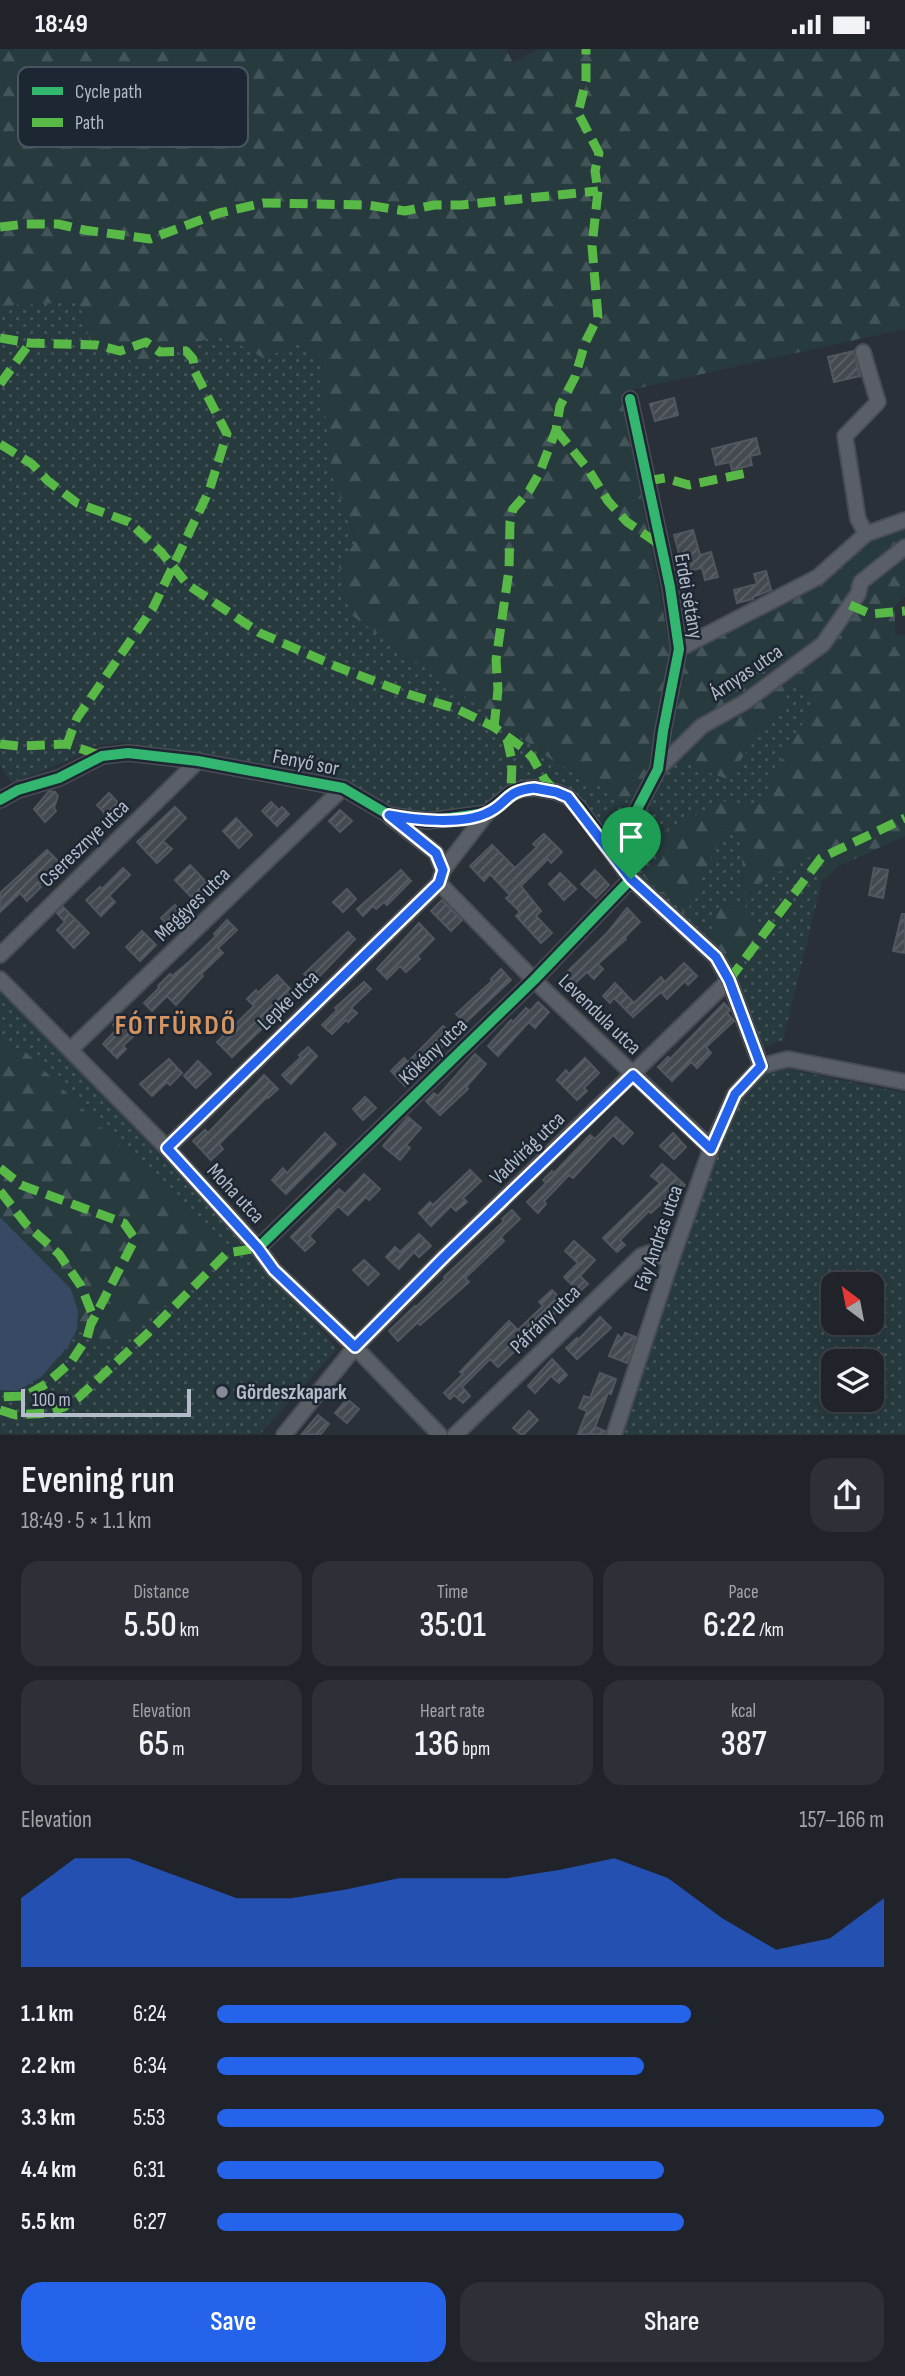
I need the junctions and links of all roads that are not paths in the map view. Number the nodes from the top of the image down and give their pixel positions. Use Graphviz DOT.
graph roads {
  1 [pos="863,352"];
  2 [pos="629,399"];
  3 [pos="905,520"];
  4 [pos="866,534"];
  5 [pos="905,547"];
  6 [pos="680,649"];
  7 [pos="198,761"];
  8 [pos="658,769"];
  9 [pos="342,788"];
  10 [pos="0,800"];
  11 [pos="487,813"];
  12 [pos="389,815"];
  13 [pos="441,876"];
  14 [pos="631,879"];
  15 [pos="0,955"];
  16 [pos="0,979"];
  17 [pos="534,980"];
  18 [pos="729,980"];
  19 [pos="71,1049"];
  20 [pos="761,1066"];
  21 [pos="633,1075"];
  22 [pos="905,1082"];
  23 [pos="167,1148"];
  24 [pos="711,1149"];
  25 [pos="258,1248"];
  26 [pos="671,1261"];
  27 [pos="355,1347"];
  28 [pos="284,1434"];
  29 [pos="440,1434"];
  30 [pos="455,1434"];
  31 [pos="614,1434"];
  1 -- 4 [label="street"];
  2 -- 6 [label="street, Erdei sétány"];
  3 -- 4 [label="street"];
  4 -- 6 [label="street"];
  5 -- 8 [label="street, Árnyas utca"];
  6 -- 8 [label="street, Erdei sétány"];
  7 -- 9 [label="street, Fenyő sor"];
  7 -- 10 [label="street, Fenyő sor"];
  7 -- 15 [label="street, Cseresznye utca"];
  8 -- 14 [label="street, Erdei sétány"];
  9 -- 12 [label="street, Fenyő sor"];
  9 -- 19 [label="street, Meggyes utca"];
  11 -- 12 [label="street, Fenyő sor"];
  11 -- 13 [label="street, Lepke utca"];
  11 -- 14 [label="street"];
  12 -- 13 [label="street, Levendula utca"];
  13 -- 17 [label="street, Levendula utca"];
  13 -- 23 [label="street, Lepke utca"];
  14 -- 17 [label="street, Kökény utca"];
  14 -- 18 [label="street"];
  16 -- 19 [label="street, Moha utca"];
  17 -- 21 [label="street, Levendula utca"];
  17 -- 25 [label="street, Kökény utca"];
  18 -- 20 [label="street"];
  18 -- 21 [label="street, Vadvirág utca"];
  19 -- 23 [label="street, Moha utca"];
  20 -- 22 [label="street"];
  20 -- 24 [label="street, Fáy András utca"];
  21 -- 24 [label="street, Levendula utca"];
  21 -- 27 [label="street, Vadvirág utca"];
  23 -- 25 [label="street, Moha utca"];
  24 -- 26 [label="street, Fáy András utca"];
  25 -- 27 [label="street, Moha utca"];
  26 -- 30 [label="street, Páfrány utca"];
  26 -- 31 [label="street, Fáy András utca"];
  27 -- 28 [label="street, Vadvirág utca"];
  27 -- 29 [label="street, Moha utca"];
}
